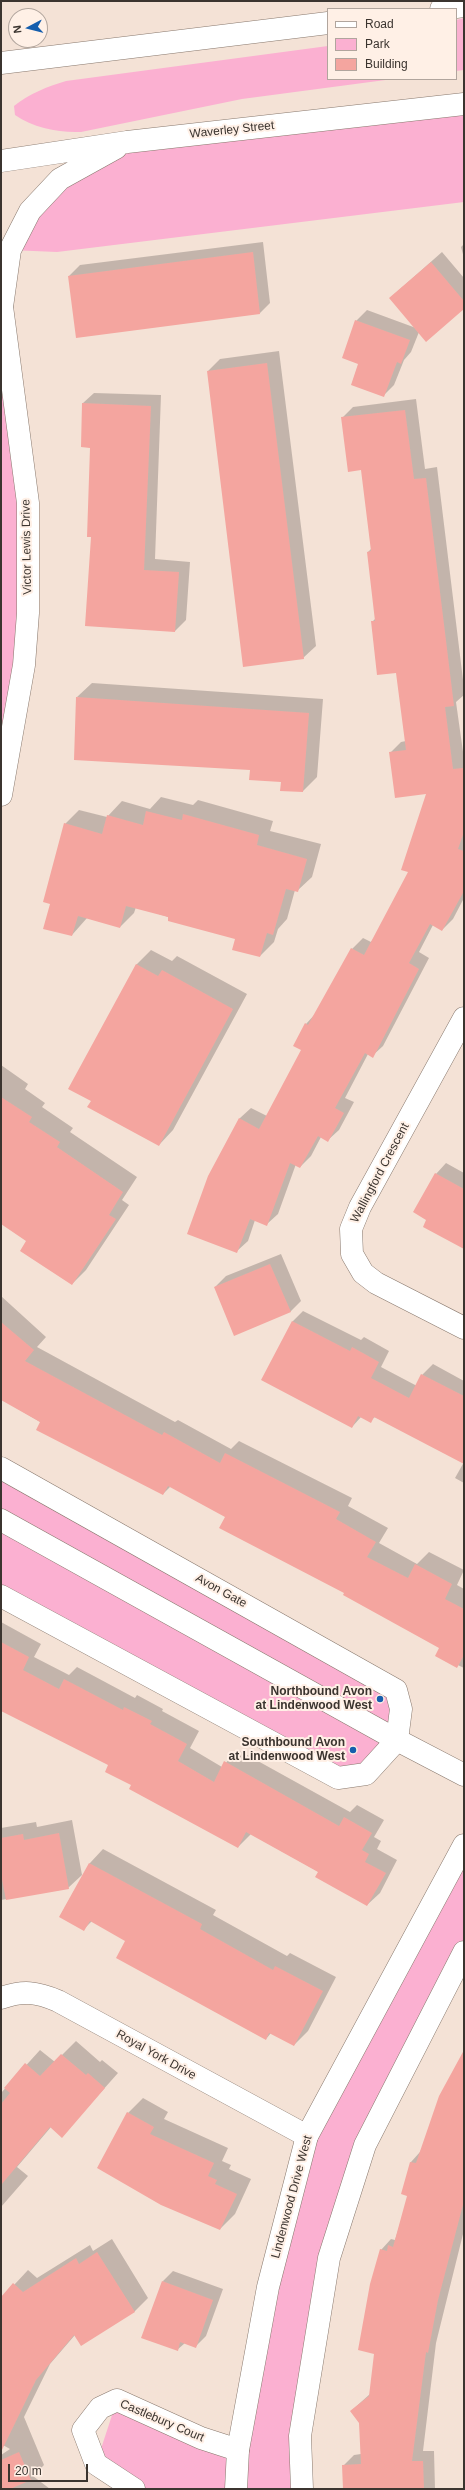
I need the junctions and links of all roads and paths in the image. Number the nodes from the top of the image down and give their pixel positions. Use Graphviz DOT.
graph roads {
  1 [pos="464,6"];
  2 [pos="449,8"];
  3 [pos="327,23"];
  4 [pos="1,63"];
  5 [pos="464,104"];
  6 [pos="127,142"];
  7 [pos="1,161"];
  8 [pos="2,303"];
  9 [pos="1,795"];
  10 [pos="464,1018"];
  11 [pos="464,1328"];
  12 [pos="1,1468"];
  13 [pos="1,1520"];
  14 [pos="1,1596"];
  15 [pos="397,1740"];
  16 [pos="464,1775"];
  17 [pos="464,1844"];
  18 [pos="464,1952"];
  19 [pos="1,1998"];
  20 [pos="307,2136"];
  21 [pos="238,2450"];
  22 [pos="134,2489"];
  23 [pos="236,2489"];
  24 [pos="302,2489"];
  1 -- 2 [label="street"];
  3 -- 4 [label="street"];
  5 -- 6 [label="street, Waverley Street"];
  6 -- 7 [label="street, Waverley Street"];
  6 -- 8 [label="street, Victor Lewis Drive"];
  8 -- 9 [label="street, Victor Lewis Drive"];
  10 -- 11 [label="street, Wallingford Crescent"];
  12 -- 15 [label="street, Avon Gate"];
  13 -- 15 [label="street"];
  14 -- 15 [label="street"];
  15 -- 16 [label="street"];
  17 -- 20 [label="street, Lindenwood Drive West"];
  18 -- 24 [label="street"];
  19 -- 20 [label="street, Royal York Drive"];
  20 -- 21 [label="street, Lindenwood Drive West"];
  21 -- 22 [label="street, Castlebury Court"];
  21 -- 23 [label="street, Lindenwood Drive West"];
}
